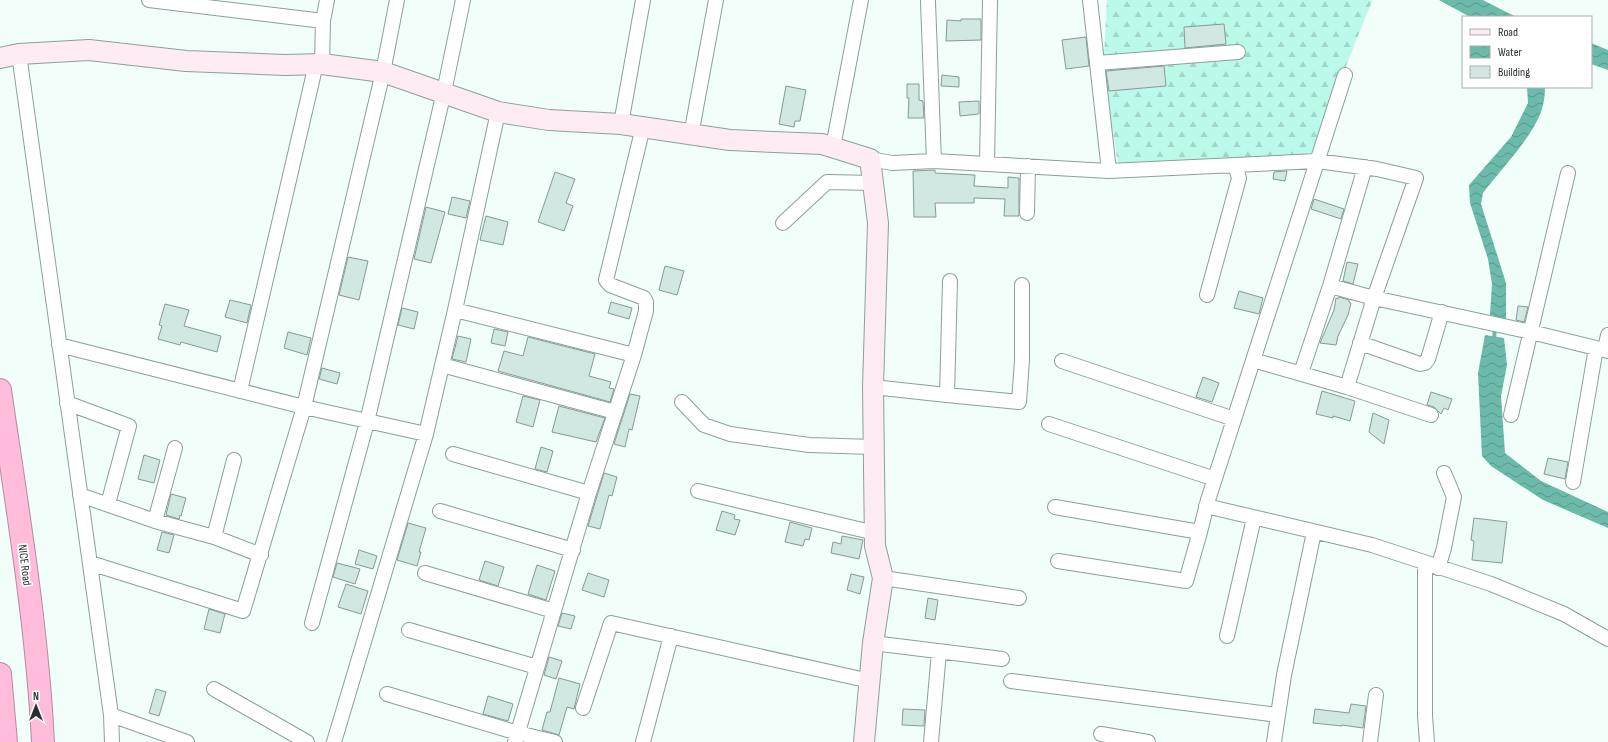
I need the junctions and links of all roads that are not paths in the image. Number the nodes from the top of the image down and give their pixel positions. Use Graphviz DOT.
graph roads {
  1 [pos="149,0"];
  2 [pos="327,0"];
  3 [pos="397,0"];
  4 [pos="463,0"];
  5 [pos="643,0"];
  6 [pos="716,0"];
  7 [pos="861,0"];
  8 [pos="990,0"];
  9 [pos="1090,0"];
  10 [pos="928,2"];
  11 [pos="202,3"];
  12 [pos="323,21"];
  13 [pos="1238,52"];
  14 [pos="9,56"];
  15 [pos="1097,63"];
  16 [pos="319,64"];
  17 [pos="383,72"];
  18 [pos="1345,75"];
  19 [pos="444,92"];
  20 [pos="498,112"];
  21 [pos="621,124"];
  22 [pos="643,127"];
  23 [pos="691,135"];
  24 [pos="833,147"];
  25 [pos="870,159"];
  26 [pos="934,161"];
  27 [pos="1317,161"];
  28 [pos="987,164"];
  29 [pos="1235,165"];
  30 [pos="1028,166"];
  31 [pos="1365,167"];
  32 [pos="1109,171"];
  33 [pos="1568,173"];
  34 [pos="873,183"];
  35 [pos="1027,213"];
  36 [pos="783,223"];
  37 [pos="950,281"];
  38 [pos="1022,285"];
  39 [pos="1330,286"];
  40 [pos="1207,295"];
  41 [pos="1374,298"];
  42 [pos="455,310"];
  43 [pos="1442,312"];
  44 [pos="1531,332"];
  45 [pos="1608,335"];
  46 [pos="1360,343"];
  47 [pos="59,345"];
  48 [pos="1603,350"];
  49 [pos="634,355"];
  50 [pos="1253,360"];
  51 [pos="1062,361"];
  52 [pos="442,364"];
  53 [pos="1301,373"];
  54 [pos="873,387"];
  55 [pos="1348,387"];
  56 [pos="0,390"];
  57 [pos="240,391"];
  58 [pos="947,395"];
  59 [pos="682,402"];
  60 [pos="67,403"];
  61 [pos="304,407"];
  62 [pos="615,412"];
  63 [pos="1431,415"];
  64 [pos="1511,415"];
  65 [pos="1234,419"];
  66 [pos="367,422"];
  67 [pos="1049,424"];
  68 [pos="426,434"];
  69 [pos="874,447"];
  70 [pos="175,448"];
  71 [pos="453,454"];
  72 [pos="234,460"];
  73 [pos="1444,473"];
  74 [pos="1215,478"];
  75 [pos="1574,482"];
  76 [pos="698,491"];
  77 [pos="589,493"];
  78 [pos="80,495"];
  79 [pos="108,504"];
  80 [pos="1206,506"];
  81 [pos="1056,507"];
  82 [pos="440,511"];
  83 [pos="1254,518"];
  84 [pos="155,521"];
  85 [pos="1200,532"];
  86 [pos="1314,532"];
  87 [pos="875,533"];
  88 [pos="214,537"];
  89 [pos="573,550"];
  90 [pos="261,555"];
  91 [pos="1058,561"];
  92 [pos="90,563"];
  93 [pos="1431,565"];
  94 [pos="425,573"];
  95 [pos="883,578"];
  96 [pos="1019,598"];
  97 [pos="554,611"];
  98 [pos="312,623"];
  99 [pos="409,630"];
  100 [pos="671,636"];
  101 [pos="1227,636"];
  102 [pos="1608,639"];
  103 [pos="873,643"];
  104 [pos="939,652"];
  105 [pos="1002,659"];
  106 [pos="538,667"];
  107 [pos="0,674"];
  108 [pos="870,681"];
  109 [pos="1011,681"];
  110 [pos="214,689"];
  111 [pos="387,694"];
  112 [pos="1376,695"];
  113 [pos="583,708"];
  114 [pos="111,715"];
  115 [pos="1278,715"];
  116 [pos="1101,734"];
  117 [pos="516,738"];
  118 [pos="6,742"];
  119 [pos="43,742"];
  120 [pos="112,742"];
  121 [pos="187,742"];
  122 [pos="307,742"];
  123 [pos="334,742"];
  124 [pos="555,742"];
  125 [pos="643,742"];
  126 [pos="864,742"];
  127 [pos="930,742"];
  128 [pos="1148,742"];
  129 [pos="1274,742"];
  130 [pos="1370,742"];
  131 [pos="1427,742"];
  1 -- 11 [label="street"];
  2 -- 12 [label="street"];
  3 -- 17 [label="street"];
  4 -- 19 [label="street"];
  5 -- 21 [label="street"];
  6 -- 23 [label="street"];
  7 -- 24 [label="street"];
  8 -- 28 [label="street"];
  9 -- 15 [label="street"];
  10 -- 26 [label="street"];
  11 -- 12 [label="street"];
  12 -- 16 [label="street"];
  13 -- 15 [label="street"];
  14 -- 16 [label="street"];
  14 -- 47 [label="street"];
  15 -- 32 [label="street"];
  16 -- 17 [label="street"];
  16 -- 57 [label="street"];
  17 -- 19 [label="street"];
  17 -- 61 [label="street"];
  18 -- 27 [label="street"];
  19 -- 20 [label="street"];
  19 -- 66 [label="street"];
  20 -- 21 [label="street"];
  20 -- 42 [label="street"];
  21 -- 22 [label="street"];
  22 -- 23 [label="street"];
  22 -- 49 [label="street"];
  23 -- 24 [label="street"];
  24 -- 25 [label="street"];
  25 -- 26 [label="street"];
  25 -- 34 [label="street"];
  26 -- 28 [label="street"];
  27 -- 29 [label="street"];
  27 -- 31 [label="street"];
  27 -- 50 [label="street"];
  28 -- 30 [label="street"];
  29 -- 32 [label="street"];
  29 -- 40 [label="street"];
  30 -- 32 [label="street"];
  30 -- 35 [label="street"];
  31 -- 39 [label="street"];
  31 -- 41 [label="street"];
  33 -- 44 [label="street"];
  34 -- 36 [label="street"];
  34 -- 54 [label="street"];
  37 -- 58 [label="street"];
  38 -- 58 [label="street"];
  39 -- 41 [label="street"];
  39 -- 53 [label="street"];
  41 -- 43 [label="street"];
  41 -- 46 [label="street"];
  42 -- 49 [label="street"];
  42 -- 52 [label="street"];
  43 -- 44 [label="street"];
  43 -- 46 [label="street"];
  44 -- 48 [label="street"];
  44 -- 64 [label="street"];
  45 -- 48 [label="street"];
  46 -- 55 [label="street"];
  47 -- 57 [label="street"];
  47 -- 60 [label="street"];
  48 -- 75 [label="street"];
  49 -- 62 [label="street"];
  50 -- 53 [label="street"];
  50 -- 65 [label="street"];
  51 -- 65 [label="street"];
  52 -- 62 [label="street"];
  52 -- 68 [label="street"];
  53 -- 55 [label="street"];
  54 -- 58 [label="street"];
  54 -- 69 [label="street"];
  55 -- 63 [label="street"];
  56 -- 119 [label="highway, NICE Road"];
  57 -- 61 [label="street"];
  59 -- 69 [label="street"];
  60 -- 78 [label="street"];
  60 -- 79 [label="street"];
  61 -- 66 [label="street"];
  61 -- 90 [label="street"];
  62 -- 77 [label="street"];
  65 -- 74 [label="street"];
  66 -- 68 [label="street"];
  66 -- 98 [label="street"];
  67 -- 74 [label="street"];
  68 -- 123 [label="street"];
  69 -- 87 [label="street"];
  70 -- 84 [label="street"];
  71 -- 77 [label="street"];
  72 -- 88 [label="street"];
  73 -- 93 [label="street"];
  74 -- 80 [label="street"];
  76 -- 87 [label="street"];
  77 -- 89 [label="street"];
  78 -- 79 [label="street"];
  78 -- 92 [label="street"];
  79 -- 84 [label="street"];
  80 -- 83 [label="street"];
  80 -- 85 [label="street"];
  81 -- 85 [label="street"];
  82 -- 89 [label="street"];
  83 -- 86 [label="street"];
  83 -- 101 [label="street"];
  84 -- 88 [label="street"];
  85 -- 91 [label="street"];
  86 -- 93 [label="street"];
  86 -- 115 [label="street"];
  87 -- 95 [label="street"];
  88 -- 90 [label="street"];
  89 -- 97 [label="street"];
  90 -- 92 [label="street"];
  92 -- 114 [label="street"];
  93 -- 102 [label="street"];
  93 -- 131 [label="street"];
  94 -- 97 [label="street"];
  95 -- 96 [label="street"];
  95 -- 103 [label="street"];
  97 -- 106 [label="street"];
  99 -- 106 [label="street"];
  100 -- 108 [label="street"];
  100 -- 113 [label="street"];
  100 -- 125 [label="street"];
  103 -- 104 [label="street"];
  103 -- 108 [label="street"];
  104 -- 105 [label="street"];
  104 -- 127 [label="street"];
  106 -- 117 [label="street"];
  107 -- 118 [label="highway"];
  108 -- 126 [label="street"];
  109 -- 115 [label="street"];
  110 -- 122 [label="street"];
  111 -- 117 [label="street"];
  112 -- 130 [label="street"];
  114 -- 120 [label="street"];
  114 -- 121 [label="street"];
  115 -- 129 [label="street"];
  116 -- 128 [label="street"];
  117 -- 124 [label="street"];
}
